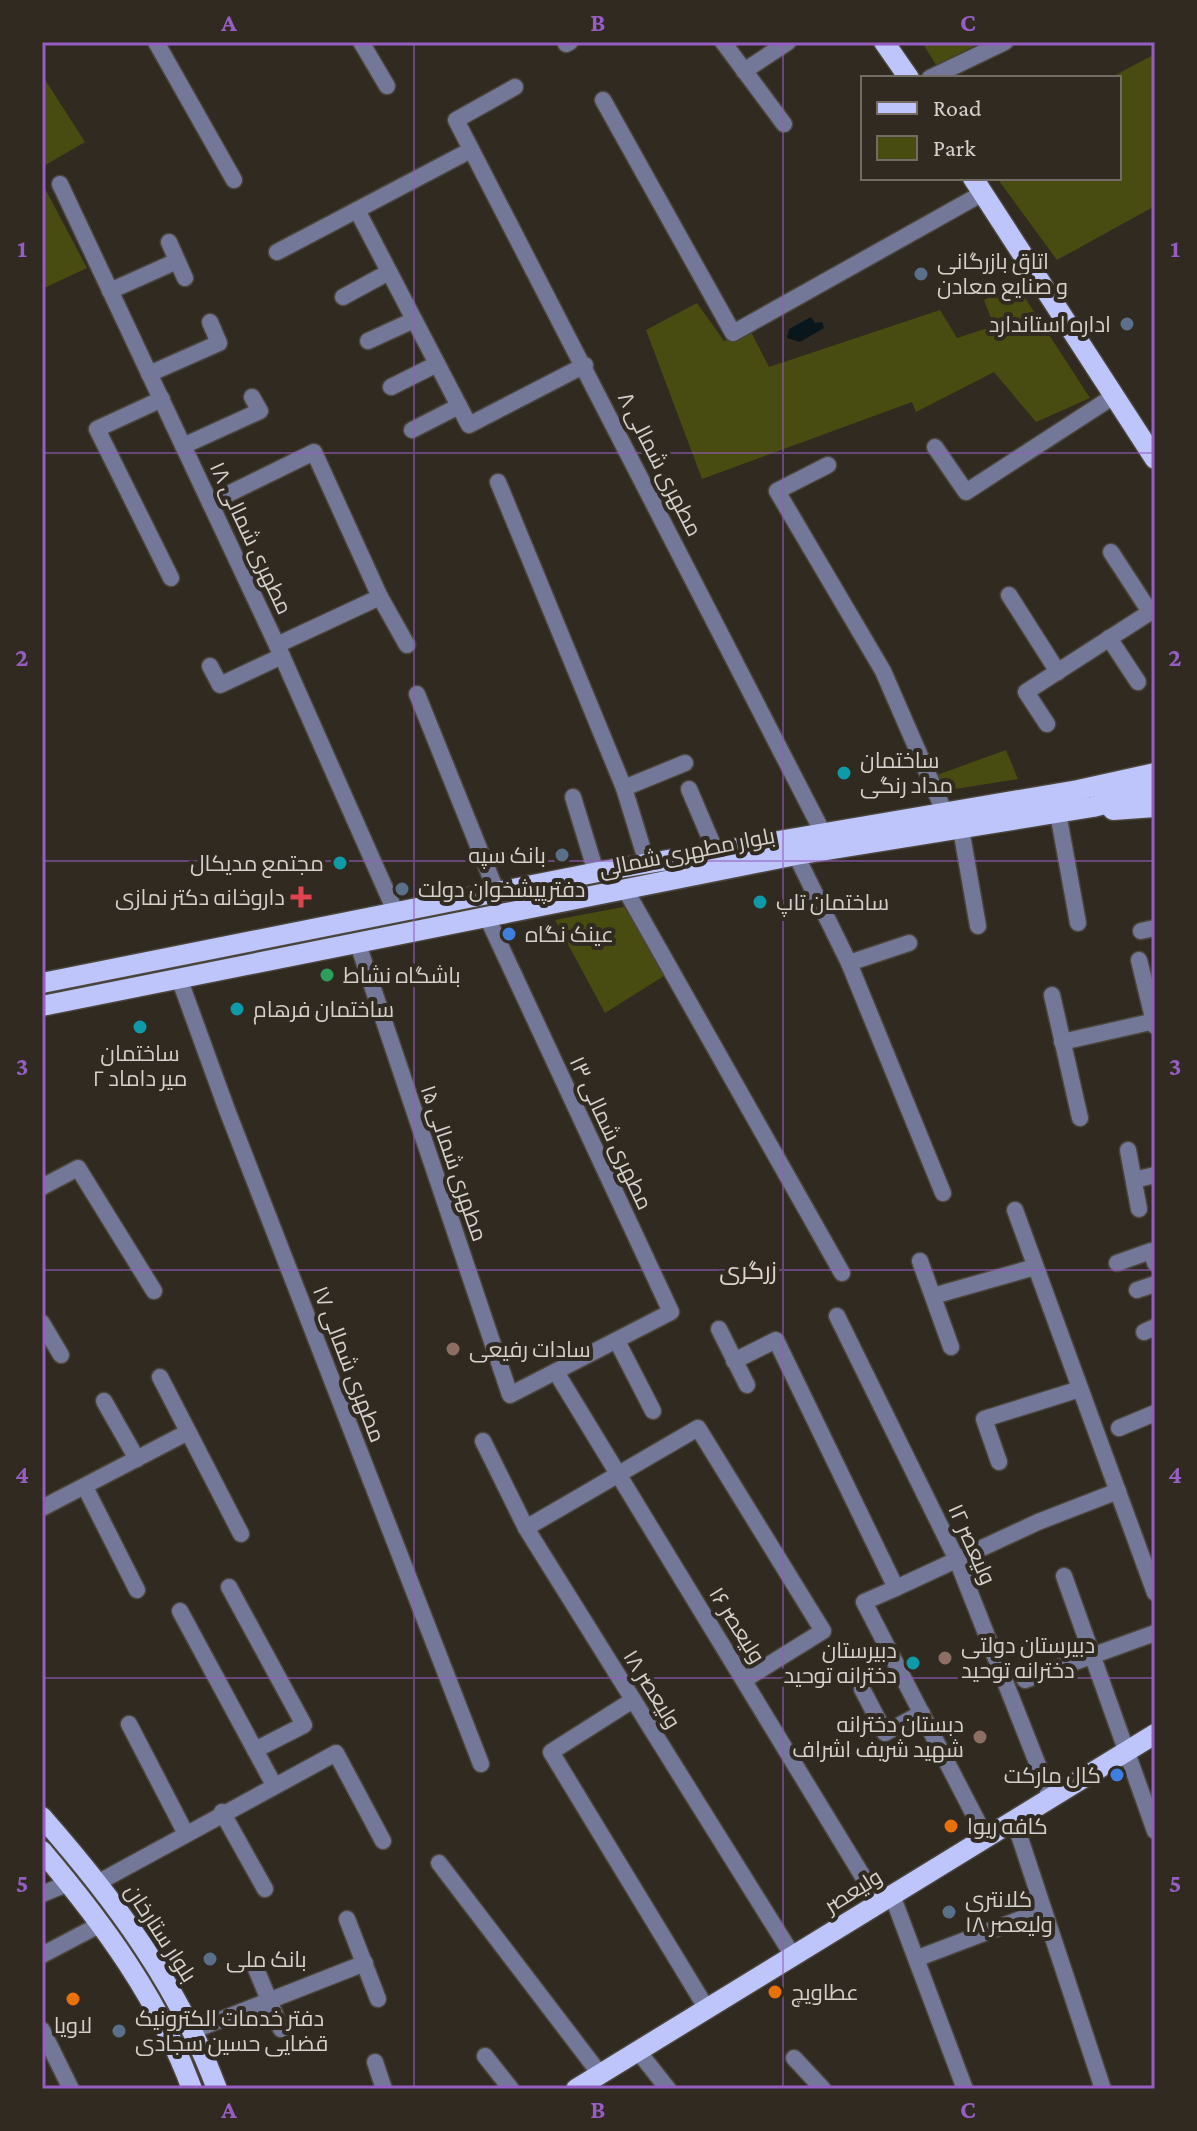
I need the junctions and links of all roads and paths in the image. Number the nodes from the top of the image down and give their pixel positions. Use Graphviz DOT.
graph roads {
  1 [pos="156,42"];
  2 [pos="361,42"];
  3 [pos="723,42"];
  4 [pos="788,42"];
  5 [pos="884,42"];
  6 [pos="1005,42"];
  7 [pos="744,71"];
  8 [pos="908,76"];
  9 [pos="934,76"];
  10 [pos="387,86"];
  11 [pos="515,87"];
  12 [pos="603,100"];
  13 [pos="784,124"];
  14 [pos="471,150"];
  15 [pos="234,180"];
  16 [pos="60,184"];
  17 [pos="978,186"];
  18 [pos="357,210"];
  19 [pos="169,242"];
  20 [pos="277,252"];
  21 [pos="177,261"];
  22 [pos="389,272"];
  23 [pos="185,278"];
  24 [pos="110,291"];
  25 [pos="343,297"];
  26 [pos="414,320"];
  27 [pos="210,322"];
  28 [pos="368,341"];
  29 [pos="437,364"];
  30 [pos="585,365"];
  31 [pos="149,374"];
  32 [pos="391,387"];
  33 [pos="1114,396"];
  34 [pos="252,397"];
  35 [pos="162,399"];
  36 [pos="459,406"];
  37 [pos="412,430"];
  38 [pos="183,446"];
  39 [pos="935,447"];
  40 [pos="1155,459"];
  41 [pos="828,465"];
  42 [pos="498,482"];
  43 [pos="210,503"];
  44 [pos="1111,552"];
  45 [pos="171,578"];
  46 [pos="1009,595"];
  47 [pos="380,597"];
  48 [pos="1152,610"];
  49 [pos="1109,638"];
  50 [pos="407,645"];
  51 [pos="280,650"];
  52 [pos="210,666"];
  53 [pos="1058,672"];
  54 [pos="1138,682"];
  55 [pos="417,694"];
  56 [pos="1047,724"];
  57 [pos="1155,761"];
  58 [pos="685,763"];
  59 [pos="1155,773"];
  60 [pos="624,788"];
  61 [pos="689,789"];
  62 [pos="1078,790"];
  63 [pos="1155,791"];
  64 [pos="573,797"];
  65 [pos="1093,807"];
  66 [pos="1155,807"];
  67 [pos="944,811"];
  68 [pos="1058,813"];
  69 [pos="961,829"];
  70 [pos="822,831"];
  71 [pos="715,850"];
  72 [pos="796,855"];
  73 [pos="647,863"];
  74 [pos="596,872"];
  75 [pos="625,889"];
  76 [pos="497,893"];
  77 [pos="396,913"];
  78 [pos="487,917"];
  79 [pos="1078,923"];
  80 [pos="978,926"];
  81 [pos="909,943"];
  82 [pos="358,944"];
  83 [pos="1139,960"];
  84 [pos="849,963"];
  85 [pos="179,978"];
  86 [pos="42,983"];
  87 [pos="1052,995"];
  88 [pos="42,1006"];
  89 [pos="1155,1023"];
  90 [pos="1062,1042"];
  91 [pos="1080,1118"];
  92 [pos="1128,1150"];
  93 [pos="1155,1175"];
  94 [pos="1134,1180"];
  95 [pos="42,1187"];
  96 [pos="943,1193"];
  97 [pos="1139,1209"];
  98 [pos="1015,1210"];
  99 [pos="1153,1257"];
  100 [pos="920,1261"];
  101 [pos="1117,1263"];
  102 [pos="1035,1267"];
  103 [pos="842,1273"];
  104 [pos="1155,1284"];
  105 [pos="1137,1290"];
  106 [pos="154,1291"];
  107 [pos="933,1296"];
  108 [pos="837,1316"];
  109 [pos="42,1323"];
  110 [pos="719,1329"];
  111 [pos="617,1341"];
  112 [pos="951,1347"];
  113 [pos="61,1355"];
  114 [pos="734,1361"];
  115 [pos="556,1372"];
  116 [pos="160,1377"];
  117 [pos="747,1385"];
  118 [pos="1080,1389"];
  119 [pos="104,1401"];
  120 [pos="653,1411"];
  121 [pos="1155,1413"];
  122 [pos="1119,1428"];
  123 [pos="188,1432"];
  124 [pos="483,1441"];
  125 [pos="137,1459"];
  126 [pos="999,1462"];
  127 [pos="618,1476"];
  128 [pos="85,1487"];
  129 [pos="1118,1491"];
  130 [pos="42,1508"];
  131 [pos="526,1528"];
  132 [pos="241,1534"];
  133 [pos="957,1560"];
  134 [pos="1064,1576"];
  135 [pos="229,1587"];
  136 [pos="896,1588"];
  137 [pos="137,1590"];
  138 [pos="1155,1593"];
  139 [pos="180,1611"];
  140 [pos="1155,1633"];
  141 [pos="1094,1656"];
  142 [pos="744,1680"];
  143 [pos="1025,1680"];
  144 [pos="862,1689"];
  145 [pos="633,1700"];
  146 [pos="922,1713"];
  147 [pos="129,1724"];
  148 [pos="1155,1734"];
  149 [pos="255,1750"];
  150 [pos="1126,1752"];
  151 [pos="481,1764"];
  152 [pos="274,1785"];
  153 [pos="1051,1798"];
  154 [pos="222,1812"];
  155 [pos="42,1817"];
  156 [pos="1014,1820"];
  157 [pos="1155,1831"];
  158 [pos="186,1834"];
  159 [pos="986,1838"];
  160 [pos="383,1841"];
  161 [pos="42,1851"];
  162 [pos="439,1863"];
  163 [pos="99,1882"];
  164 [pos="69,1883"];
  165 [pos="265,1889"];
  166 [pos="42,1894"];
  167 [pos="886,1899"];
  168 [pos="1042,1911"];
  169 [pos="347,1919"];
  170 [pos="101,1924"];
  171 [pos="42,1955"];
  172 [pos="793,1956"];
  173 [pos="918,1958"];
  174 [pos="365,1963"];
  175 [pos="254,1964"];
  176 [pos="269,1999"];
  177 [pos="378,1999"];
  178 [pos="707,2009"];
  179 [pos="281,2029"];
  180 [pos="42,2030"];
  181 [pos="192,2031"];
  182 [pos="638,2051"];
  183 [pos="485,2056"];
  184 [pos="794,2058"];
  185 [pos="375,2062"];
  186 [pos="600,2074"];
  187 [pos="71,2089"];
  188 [pos="192,2089"];
  189 [pos="217,2089"];
  190 [pos="384,2089"];
  191 [pos="511,2089"];
  192 [pos="576,2089"];
  193 [pos="668,2089"];
  194 [pos="823,2089"];
  195 [pos="965,2089"];
  196 [pos="1103,2089"];
  1 -- 15 [label="street"];
  2 -- 10 [label="street"];
  3 -- 7 [label="street"];
  4 -- 7 [label="street"];
  5 -- 8 [label="main road"];
  6 -- 9 [label="street"];
  7 -- 13 [label="street"];
  11 -- 14 [label="street, ۸ مطهری شمالی"];
  12 -- 17 [label="street"];
  14 -- 18 [label="street"];
  14 -- 30 [label="street, ۸ مطهری شمالی"];
  16 -- 24 [label="street, ۱۸ مطهری شمالی"];
  17 -- 33 [label="main road"];
  18 -- 20 [label="street"];
  18 -- 22 [label="street"];
  19 -- 21 [label="street"];
  21 -- 23 [label="street"];
  21 -- 24 [label="street"];
  22 -- 25 [label="street"];
  22 -- 26 [label="street"];
  24 -- 31 [label="street, ۱۸ مطهری شمالی"];
  26 -- 28 [label="street"];
  26 -- 29 [label="street"];
  27 -- 31 [label="street"];
  29 -- 32 [label="street"];
  29 -- 36 [label="street"];
  30 -- 36 [label="street"];
  30 -- 70 [label="street, ۸ مطهری شمالی"];
  31 -- 35 [label="street, ۱۸ مطهری شمالی"];
  33 -- 39 [label="street"];
  33 -- 40 [label="main road"];
  34 -- 38 [label="street"];
  35 -- 38 [label="street, ۱۸ مطهری شمالی"];
  35 -- 45 [label="street"];
  36 -- 37 [label="street"];
  38 -- 43 [label="street, ۱۸ مطهری شمالی"];
  41 -- 67 [label="street"];
  42 -- 60 [label="street"];
  43 -- 47 [label="street"];
  43 -- 51 [label="street, ۱۸ مطهری شمالی"];
  44 -- 48 [label="street"];
  46 -- 53 [label="street"];
  47 -- 50 [label="street"];
  47 -- 51 [label="street"];
  48 -- 49 [label="street"];
  49 -- 53 [label="street"];
  49 -- 54 [label="street"];
  51 -- 52 [label="street"];
  51 -- 77 [label="street, ۱۸ مطهری شمالی"];
  53 -- 56 [label="street"];
  55 -- 76 [label="street"];
  57 -- 62 [label="main road"];
  58 -- 60 [label="street"];
  59 -- 62 [label="main road, بلوار مطهرى شمالى"];
  60 -- 73 [label="street"];
  61 -- 71 [label="street"];
  62 -- 67 [label="main road, بلوار مطهرى شمالى"];
  63 -- 65 [label="main road, بلوار مطهرى شمالى"];
  64 -- 74 [label="street"];
  65 -- 66 [label="main road"];
  65 -- 68 [label="main road, بلوار مطهرى شمالى"];
  67 -- 70 [label="main road, بلوار مطهرى شمالى"];
  68 -- 69 [label="main road, بلوار مطهرى شمالى"];
  68 -- 79 [label="street"];
  69 -- 72 [label="main road, بلوار مطهرى شمالى"];
  69 -- 80 [label="street"];
  70 -- 71 [label="main road, بلوار مطهرى شمالى"];
  71 -- 73 [label="main road, بلوار مطهرى شمالى"];
  72 -- 75 [label="main road, بلوار مطهرى شمالى"];
  72 -- 84 [label="street"];
  73 -- 74 [label="main road, بلوار مطهرى شمالى"];
  74 -- 76 [label="main road, بلوار مطهرى شمالى"];
  75 -- 78 [label="main road, بلوار مطهرى شمالى"];
  75 -- 103 [label="street"];
  76 -- 77 [label="main road, بلوار مطهرى شمالى"];
  77 -- 86 [label="main road, بلوار مطهرى شمالى"];
  78 -- 82 [label="main road, بلوار مطهرى شمالى"];
  78 -- 111 [label="street, ۱۳ مطهری شمالی"];
  81 -- 84 [label="street"];
  82 -- 85 [label="main road, بلوار مطهرى شمالى"];
  82 -- 115 [label="street, ۱۵ مطهری شمالی"];
  83 -- 89 [label="street"];
  84 -- 96 [label="street"];
  85 -- 88 [label="main road, بلوار مطهرى شمالى"];
  85 -- 151 [label="street, ۱۷ مطهری شمالی"];
  87 -- 90 [label="street"];
  89 -- 90 [label="street"];
  90 -- 91 [label="street"];
  92 -- 94 [label="street"];
  93 -- 94 [label="street"];
  94 -- 97 [label="street"];
  95 -- 106 [label="street"];
  98 -- 102 [label="street"];
  99 -- 101 [label="street"];
  100 -- 107 [label="street"];
  102 -- 107 [label="street"];
  102 -- 118 [label="street"];
  104 -- 105 [label="street"];
  107 -- 112 [label="street"];
  108 -- 133 [label="street, ۱۲ ولیعصر"];
  109 -- 113 [label="street"];
  110 -- 114 [label="street"];
  111 -- 115 [label="street"];
  111 -- 120 [label="street"];
  114 -- 117 [label="street"];
  114 -- 136 [label="street"];
  115 -- 127 [label="street, ۱۶ ولیعصر"];
  116 -- 123 [label="street"];
  118 -- 126 [label="street"];
  118 -- 129 [label="street"];
  119 -- 125 [label="street"];
  121 -- 122 [label="street"];
  123 -- 125 [label="street"];
  123 -- 132 [label="street"];
  124 -- 131 [label="street, ۱۸ ولیعصر"];
  125 -- 128 [label="street"];
  127 -- 131 [label="street"];
  127 -- 142 [label="street, ۱۶ ولیعصر"];
  127 -- 142 [label="street"];
  128 -- 130 [label="street"];
  128 -- 137 [label="street"];
  129 -- 133 [label="street"];
  129 -- 138 [label="street"];
  131 -- 145 [label="street, ۱۸ ولیعصر"];
  133 -- 136 [label="street"];
  133 -- 153 [label="street, ۱۲ ولیعصر"];
  134 -- 141 [label="street"];
  135 -- 149 [label="street"];
  136 -- 146 [label="street"];
  139 -- 149 [label="street"];
  140 -- 141 [label="street"];
  141 -- 143 [label="street"];
  141 -- 150 [label="street"];
  142 -- 167 [label="street, ۱۶ ولیعصر"];
  144 -- 146 [label="street"];
  145 -- 172 [label="street, ۱۸ ولیعصر"];
  145 -- 178 [label="street"];
  146 -- 159 [label="street"];
  147 -- 158 [label="street"];
  148 -- 150 [label="main road, ولیعصر"];
  149 -- 152 [label="street"];
  150 -- 153 [label="main road, ولیعصر"];
  150 -- 157 [label="street"];
  152 -- 154 [label="street"];
  152 -- 160 [label="street"];
  153 -- 156 [label="main road, ولیعصر"];
  154 -- 158 [label="street"];
  154 -- 165 [label="street"];
  155 -- 163 [label="main road, بلوار ستارخان"];
  156 -- 159 [label="main road, ولیعصر"];
  156 -- 168 [label="street"];
  158 -- 163 [label="street"];
  159 -- 167 [label="main road, ولیعصر"];
  161 -- 164 [label="main road, بلوار ستارخان"];
  162 -- 186 [label="street"];
  163 -- 181 [label="main road, بلوار ستارخان"];
  164 -- 166 [label="street"];
  164 -- 170 [label="main road, بلوار ستارخان"];
  167 -- 172 [label="main road, ولیعصر"];
  167 -- 173 [label="street, ۱۶ ولیعصر"];
  168 -- 173 [label="street"];
  168 -- 196 [label="street"];
  169 -- 174 [label="street"];
  170 -- 171 [label="street"];
  170 -- 188 [label="main road, بلوار ستارخان"];
  172 -- 178 [label="main road, ولیعصر"];
  173 -- 195 [label="street, ۱۶ ولیعصر"];
  174 -- 176 [label="street"];
  174 -- 177 [label="street"];
  175 -- 176 [label="street"];
  176 -- 179 [label="street"];
  176 -- 181 [label="street"];
  178 -- 182 [label="main road, ولیعصر"];
  180 -- 187 [label="street"];
  181 -- 189 [label="main road, بلوار ستارخان"];
  182 -- 186 [label="main road, ولیعصر"];
  182 -- 193 [label="street"];
  183 -- 191 [label="street"];
  184 -- 194 [label="street"];
  185 -- 190 [label="street"];
  186 -- 192 [label="main road, ولیعصر"];
}
